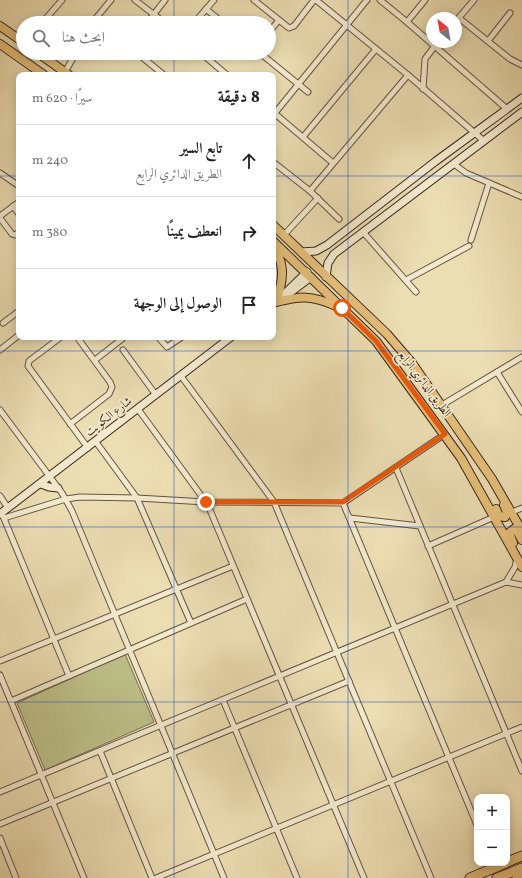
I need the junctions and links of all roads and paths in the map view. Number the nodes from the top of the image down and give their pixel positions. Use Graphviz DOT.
graph roads {
  1 [pos="62,0"];
  2 [pos="111,0"];
  3 [pos="135,0"];
  4 [pos="165,0"];
  5 [pos="214,0"];
  6 [pos="254,0"];
  7 [pos="315,0"];
  8 [pos="367,0"];
  9 [pos="380,0"];
  10 [pos="425,0"];
  11 [pos="474,0"];
  12 [pos="206,9"];
  13 [pos="510,13"];
  14 [pos="153,14"];
  15 [pos="462,14"];
  16 [pos="48,16"];
  17 [pos="97,16"];
  18 [pos="155,16"];
  19 [pos="200,16"];
  20 [pos="214,16"];
  21 [pos="274,16"];
  22 [pos="276,18"];
  23 [pos="279,20"];
  24 [pos="407,22"];
  25 [pos="462,23"];
  26 [pos="276,24"];
  27 [pos="346,25"];
  28 [pos="0,26"];
  29 [pos="426,36"];
  30 [pos="16,37"];
  31 [pos="488,41"];
  32 [pos="0,44"];
  33 [pos="433,48"];
  34 [pos="440,48"];
  35 [pos="376,49"];
  36 [pos="16,55"];
  37 [pos="23,60"];
  38 [pos="48,60"];
  39 [pos="73,60"];
  40 [pos="146,60"];
  41 [pos="209,60"];
  42 [pos="269,60"];
  43 [pos="522,65"];
  44 [pos="40,72"];
  45 [pos="64,72"];
  46 [pos="68,72"];
  47 [pos="160,72"];
  48 [pos="223,72"];
  49 [pos="408,75"];
  50 [pos="297,83"];
  51 [pos="424,89"];
  52 [pos="308,92"];
  53 [pos="522,98"];
  54 [pos="276,109"];
  55 [pos="507,109"];
  56 [pos="522,112"];
  57 [pos="276,114"];
  58 [pos="475,132"];
  59 [pos="303,137"];
  60 [pos="484,141"];
  61 [pos="333,163"];
  62 [pos="276,164"];
  63 [pos="454,164"];
  64 [pos="0,173"];
  65 [pos="489,182"];
  66 [pos="16,184"];
  67 [pos="310,191"];
  68 [pos="522,197"];
  69 [pos="318,198"];
  70 [pos="16,204"];
  71 [pos="13,206"];
  72 [pos="16,210"];
  73 [pos="0,217"];
  74 [pos="339,220"];
  75 [pos="276,228"];
  76 [pos="363,232"];
  77 [pos="16,234"];
  78 [pos="284,235"];
  79 [pos="471,240"];
  80 [pos="276,244"];
  81 [pos="469,246"];
  82 [pos="276,250"];
  83 [pos="301,252"];
  84 [pos="309,275"];
  85 [pos="326,277"];
  86 [pos="406,280"];
  87 [pos="416,292"];
  88 [pos="276,296"];
  89 [pos="276,301"];
  90 [pos="276,303"];
  91 [pos="342,308"];
  92 [pos="16,313"];
  93 [pos="3,323"];
  94 [pos="16,338"];
  95 [pos="57,340"];
  96 [pos="79,340"];
  97 [pos="120,340"];
  98 [pos="161,340"];
  99 [pos="178,340"];
  100 [pos="226,340"];
  101 [pos="0,350"];
  102 [pos="123,350"];
  103 [pos="522,357"];
  104 [pos="95,360"];
  105 [pos="497,372"];
  106 [pos="181,376"];
  107 [pos="156,395"];
  108 [pos="442,405"];
  109 [pos="138,409"];
  110 [pos="0,410"];
  111 [pos="522,412"];
  112 [pos="70,424"];
  113 [pos="445,434"];
  114 [pos="96,442"];
  115 [pos="88,448"];
  116 [pos="466,467"];
  117 [pos="396,468"];
  118 [pos="50,477"];
  119 [pos="493,482"];
  120 [pos="41,484"];
  121 [pos="58,488"];
  122 [pos="0,496"];
  123 [pos="137,498"];
  124 [pos="66,499"];
  125 [pos="206,502"];
  126 [pos="274,502"];
  127 [pos="343,502"];
  128 [pos="522,508"];
  129 [pos="512,512"];
  130 [pos="3,513"];
  131 [pos="494,516"];
  132 [pos="350,518"];
  133 [pos="420,526"];
  134 [pos="522,531"];
  135 [pos="522,540"];
  136 [pos="428,546"];
  137 [pos="519,558"];
  138 [pos="233,566"];
  139 [pos="522,567"];
  140 [pos="506,582"];
  141 [pos="522,585"];
  142 [pos="176,589"];
  143 [pos="247,599"];
  144 [pos="453,604"];
  145 [pos="115,614"];
  146 [pos="191,623"];
  147 [pos="395,628"];
  148 [pos="54,639"];
  149 [pos="129,650"];
  150 [pos="337,652"];
  151 [pos="0,661"];
  152 [pos="0,675"];
  153 [pos="69,676"];
  154 [pos="279,676"];
  155 [pos="349,681"];
  156 [pos="223,700"];
  157 [pos="11,701"];
  158 [pos="291,704"];
  159 [pos="161,726"];
  160 [pos="522,727"];
  161 [pos="234,728"];
  162 [pos="506,733"];
  163 [pos="100,751"];
  164 [pos="172,753"];
  165 [pos="449,757"];
  166 [pos="522,771"];
  167 [pos="42,775"];
  168 [pos="111,778"];
  169 [pos="391,781"];
  170 [pos="0,792"];
  171 [pos="54,802"];
  172 [pos="333,805"];
  173 [pos="474,818"];
  174 [pos="0,824"];
  175 [pos="276,828"];
  176 [pos="0,838"];
  177 [pos="214,854"];
  178 [pos="522,856"];
  179 [pos="510,861"];
  180 [pos="492,866"];
  181 [pos="522,868"];
  182 [pos="522,876"];
  183 [pos="16,878"];
  184 [pos="84,878"];
  185 [pos="152,878"];
  186 [pos="156,878"];
  187 [pos="224,878"];
  188 [pos="297,878"];
  189 [pos="364,878"];
  190 [pos="431,878"];
  191 [pos="470,878"];
  192 [pos="497,878"];
  193 [pos="517,878"];
  1 -- 16 [label="street"];
  2 -- 17 [label="street"];
  3 -- 14 [label="street"];
  4 -- 14 [label="street"];
  5 -- 12 [label="street"];
  6 -- 21 [label="street"];
  7 -- 23 [label="street"];
  7 -- 27 [label="street"];
  8 -- 27 [label="street"];
  9 -- 24 [label="street"];
  10 -- 24 [label="street"];
  11 -- 15 [label="street"];
  12 -- 19 [label="street"];
  12 -- 20 [label="street"];
  13 -- 31 [label="street"];
  14 -- 18 [label="street"];
  22 -- 23 [label="street"];
  23 -- 26 [label="street"];
  24 -- 29 [label="street"];
  25 -- 31 [label="street"];
  27 -- 35 [label="street"];
  27 -- 50 [label="street"];
  28 -- 30 [label="main road"];
  31 -- 43 [label="street"];
  32 -- 36 [label="main road"];
  33 -- 51 [label="street"];
  34 -- 55 [label="street"];
  35 -- 49 [label="street"];
  35 -- 59 [label="street"];
  37 -- 44 [label="main road"];
  38 -- 45 [label="main road"];
  39 -- 46 [label="street"];
  40 -- 47 [label="street"];
  41 -- 48 [label="street"];
  42 -- 50 [label="street"];
  49 -- 51 [label="street"];
  49 -- 61 [label="street"];
  50 -- 52 [label="street"];
  50 -- 54 [label="street"];
  51 -- 58 [label="street"];
  53 -- 55 [label="main road"];
  55 -- 58 [label="main road"];
  56 -- 60 [label="main road"];
  57 -- 59 [label="street"];
  58 -- 60 [label="street"];
  58 -- 83 [label="main road"];
  59 -- 61 [label="street"];
  60 -- 63 [label="main road"];
  61 -- 67 [label="street"];
  62 -- 67 [label="street"];
  63 -- 65 [label="street"];
  63 -- 76 [label="main road"];
  64 -- 66 [label="street"];
  65 -- 68 [label="street"];
  65 -- 79 [label="street"];
  67 -- 69 [label="street"];
  69 -- 74 [label="street"];
  69 -- 78 [label="street"];
  70 -- 71 [label="street"];
  71 -- 72 [label="street"];
  71 -- 73 [label="street"];
  73 -- 77 [label="street"];
  75 -- 78 [label="main road, الطريق الدائري الرابع"];
  76 -- 85 [label="main road"];
  76 -- 86 [label="street"];
  78 -- 83 [label="main road, الطريق الدائري الرابع"];
  80 -- 84 [label="main road, الطريق الدائري الرابع"];
  81 -- 86 [label="street"];
  82 -- 88 [label="main road"];
  83 -- 85 [label="main road, الطريق الدائري الرابع"];
  84 -- 89 [label="main road"];
  84 -- 91 [label="main road, الطريق الدائري الرابع"];
  85 -- 108 [label="main road, الطريق الدائري الرابع"];
  86 -- 87 [label="street"];
  90 -- 91 [label="main road"];
  91 -- 113 [label="main road, الطريق الدائري الرابع"];
  92 -- 93 [label="street"];
  94 -- 101 [label="street"];
  95 -- 112 [label="street"];
  96 -- 104 [label="street"];
  97 -- 104 [label="street"];
  98 -- 99 [label="street"];
  100 -- 106 [label="main road, شارع الكويت"];
  102 -- 107 [label="street"];
  103 -- 105 [label="street"];
  104 -- 112 [label="street"];
  105 -- 108 [label="street"];
  105 -- 111 [label="street"];
  106 -- 107 [label="main road, شارع الكويت"];
  106 -- 126 [label="street"];
  107 -- 109 [label="main road, شارع الكويت"];
  108 -- 119 [label="main road, الطريق الدائري الرابع"];
  109 -- 114 [label="main road, شارع الكويت"];
  109 -- 125 [label="street"];
  110 -- 118 [label="street"];
  112 -- 115 [label="street"];
  113 -- 116 [label="main road, الطريق الدائري الرابع"];
  113 -- 117 [label="street"];
  114 -- 115 [label="main road, شارع الكويت"];
  114 -- 123 [label="street"];
  115 -- 118 [label="main road, شارع الكويت"];
  116 -- 119 [label="main road"];
  116 -- 131 [label="main road, الطريق الدائري الرابع"];
  117 -- 127 [label="street"];
  117 -- 133 [label="street"];
  118 -- 120 [label="main road, شارع الكويت"];
  118 -- 121 [label="street"];
  119 -- 129 [label="main road, الطريق الدائري الرابع"];
  120 -- 121 [label="main road"];
  120 -- 130 [label="main road, شارع الكويت"];
  121 -- 124 [label="street"];
  122 -- 130 [label="street"];
  123 -- 124 [label="street"];
  123 -- 125 [label="street"];
  123 -- 142 [label="street"];
  124 -- 130 [label="street"];
  124 -- 145 [label="street"];
  125 -- 126 [label="street"];
  125 -- 138 [label="street"];
  126 -- 127 [label="street"];
  126 -- 150 [label="street"];
  127 -- 132 [label="street"];
  128 -- 129 [label="street"];
  129 -- 134 [label="main road, الطريق الدائري الرابع"];
  130 -- 148 [label="street"];
  131 -- 136 [label="street"];
  131 -- 137 [label="main road, الطريق الدائري الرابع"];
  132 -- 133 [label="street"];
  132 -- 147 [label="street"];
  133 -- 136 [label="street"];
  135 -- 137 [label="main road"];
  136 -- 144 [label="street"];
  137 -- 139 [label="main road, الطريق الدائري الرابع"];
  137 -- 140 [label="street"];
  138 -- 142 [label="street"];
  138 -- 143 [label="street"];
  140 -- 141 [label="street"];
  140 -- 144 [label="street"];
  142 -- 145 [label="street"];
  142 -- 146 [label="street"];
  143 -- 146 [label="street"];
  143 -- 154 [label="street"];
  144 -- 147 [label="street"];
  144 -- 162 [label="street"];
  145 -- 148 [label="street"];
  145 -- 149 [label="street"];
  146 -- 149 [label="street"];
  147 -- 150 [label="street"];
  147 -- 165 [label="street"];
  148 -- 151 [label="street"];
  148 -- 153 [label="street"];
  149 -- 153 [label="street"];
  149 -- 159 [label="street"];
  150 -- 154 [label="street"];
  150 -- 155 [label="street"];
  152 -- 157 [label="street"];
  153 -- 157 [label="street"];
  154 -- 156 [label="street"];
  154 -- 158 [label="street"];
  155 -- 158 [label="street"];
  155 -- 169 [label="street"];
  156 -- 159 [label="street"];
  156 -- 161 [label="street"];
  157 -- 167 [label="street"];
  158 -- 161 [label="street"];
  158 -- 172 [label="street"];
  159 -- 163 [label="street"];
  159 -- 164 [label="street"];
  160 -- 162 [label="street"];
  161 -- 164 [label="street"];
  161 -- 175 [label="street"];
  162 -- 165 [label="street"];
  162 -- 166 [label="street"];
  163 -- 167 [label="street"];
  163 -- 168 [label="street"];
  164 -- 168 [label="street"];
  164 -- 177 [label="street"];
  165 -- 169 [label="street"];
  165 -- 173 [label="street"];
  167 -- 170 [label="street"];
  167 -- 171 [label="street"];
  168 -- 171 [label="street"];
  168 -- 185 [label="street"];
  169 -- 172 [label="street"];
  169 -- 190 [label="street"];
  171 -- 174 [label="street"];
  171 -- 184 [label="street"];
  172 -- 175 [label="street"];
  172 -- 189 [label="street"];
  175 -- 177 [label="street"];
  175 -- 188 [label="street"];
  176 -- 183 [label="street"];
  177 -- 186 [label="street"];
  177 -- 187 [label="street"];
  178 -- 179 [label="highway"];
  180 -- 191 [label="highway"];
  181 -- 192 [label="highway"];
  182 -- 193 [label="highway"];
}
